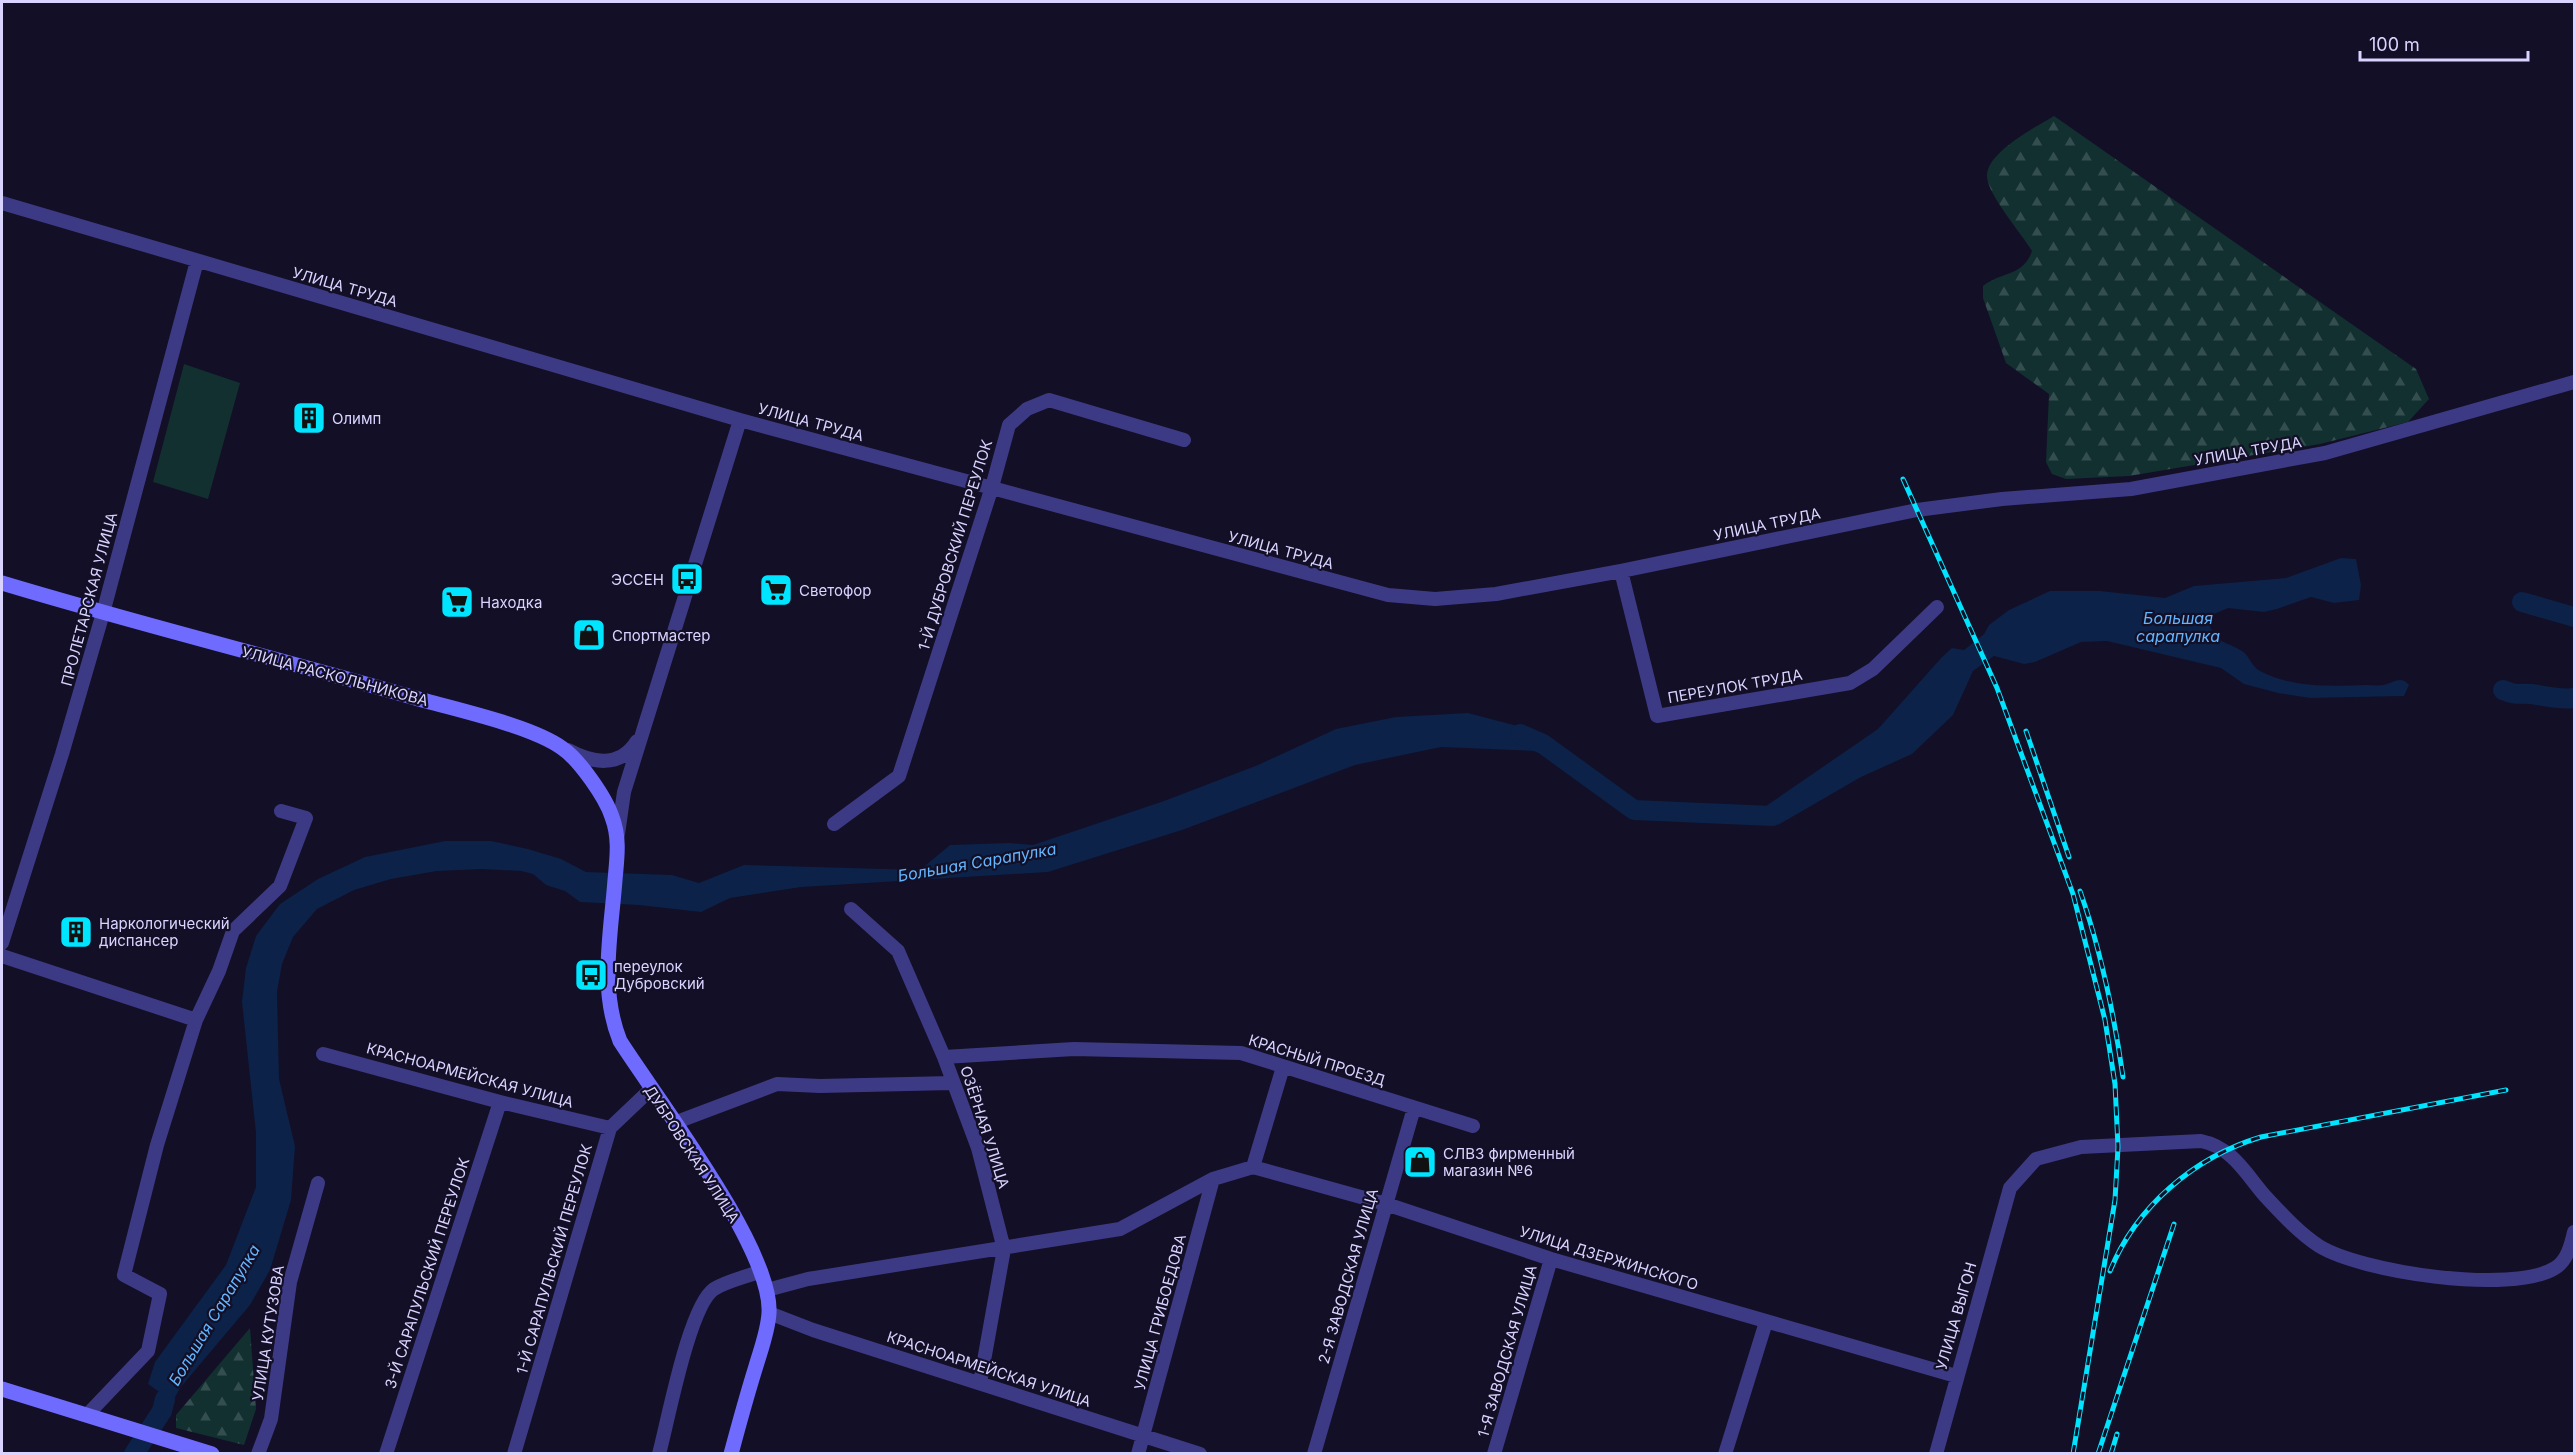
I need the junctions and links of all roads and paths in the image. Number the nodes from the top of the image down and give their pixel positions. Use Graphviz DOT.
graph roads {
  1 [pos="2,203"];
  2 [pos="197,261"];
  3 [pos="2574,382"];
  4 [pos="740,420"];
  5 [pos="1184,440"];
  6 [pos="992,488"];
  7 [pos="1621,571"];
  8 [pos="2,583"];
  9 [pos="1937,607"];
  10 [pos="103,613"];
  11 [pos="641,734"];
  12 [pos="564,748"];
  13 [pos="281,811"];
  14 [pos="834,824"];
  15 [pos="617,845"];
  16 [pos="851,909"];
  17 [pos="2,943"];
  18 [pos="2,956"];
  19 [pos="196,1020"];
  20 [pos="323,1054"];
  21 [pos="944,1057"];
  22 [pos="1283,1067"];
  23 [pos="952,1083"];
  24 [pos="651,1089"];
  25 [pos="500,1102"];
  26 [pos="1414,1108"];
  27 [pos="674,1123"];
  28 [pos="1473,1126"];
  29 [pos="610,1128"];
  30 [pos="1254,1167"];
  31 [pos="1213,1179"];
  32 [pos="318,1182"];
  33 [pos="1386,1204"];
  34 [pos="2574,1232"];
  35 [pos="1004,1250"];
  36 [pos="1551,1259"];
  37 [pos="761,1271"];
  38 [pos="767,1290"];
  39 [pos="769,1313"];
  40 [pos="1766,1322"];
  41 [pos="1956,1377"];
  42 [pos="980,1383"];
  43 [pos="2,1389"];
  44 [pos="94,1417"];
  45 [pos="1143,1436"];
  46 [pos="212,1454"];
  47 [pos="258,1454"];
  48 [pos="386,1454"];
  49 [pos="514,1454"];
  50 [pos="659,1454"];
  51 [pos="731,1454"];
  52 [pos="1138,1454"];
  53 [pos="1200,1454"];
  54 [pos="1314,1454"];
  55 [pos="1494,1454"];
  56 [pos="1725,1454"];
  57 [pos="1936,1454"];
  1 -- 2 [label="street, УЛИЦА ТРУДА"];
  2 -- 4 [label="street, УЛИЦА ТРУДА"];
  2 -- 10 [label="street, ПРОЛЕТАРСКАЯ УЛИЦА"];
  3 -- 7 [label="street, УЛИЦА ТРУДА"];
  4 -- 6 [label="street, УЛИЦА ТРУДА"];
  4 -- 11 [label="street"];
  5 -- 6 [label="street, 1-Й ДУБРОВСКИЙ ПЕРЕУЛОК"];
  6 -- 7 [label="street, УЛИЦА ТРУДА"];
  6 -- 14 [label="street, 1-Й ДУБРОВСКИЙ ПЕРЕУЛОК"];
  7 -- 9 [label="street, ПЕРЕУЛОК ТРУДА"];
  8 -- 10 [label="main road, УЛИЦА РАСКОЛЬНИКОВА"];
  10 -- 12 [label="main road, УЛИЦА РАСКОЛЬНИКОВА"];
  10 -- 17 [label="street, ПРОЛЕТАРСКАЯ УЛИЦА"];
  11 -- 12 [label="street"];
  11 -- 15 [label="street"];
  12 -- 15 [label="main road, УЛИЦА РАСКОЛЬНИКОВА"];
  13 -- 19 [label="street"];
  15 -- 24 [label="main road, ДУБРОВСКАЯ УЛИЦА"];
  16 -- 21 [label="street, ОЗЁРНАЯ УЛИЦА"];
  18 -- 19 [label="street"];
  19 -- 44 [label="street"];
  20 -- 25 [label="street, КРАСНОАРМЕЙСКАЯ УЛИЦА"];
  21 -- 22 [label="street, КРАСНЫЙ ПРОЕЗД"];
  21 -- 23 [label="street, ОЗЁРНАЯ УЛИЦА"];
  22 -- 26 [label="street, КРАСНЫЙ ПРОЕЗД"];
  22 -- 30 [label="street"];
  23 -- 27 [label="street"];
  23 -- 35 [label="street, ОЗЁРНАЯ УЛИЦА"];
  24 -- 27 [label="main road, ДУБРОВСКАЯ УЛИЦА"];
  24 -- 29 [label="street"];
  25 -- 29 [label="street, КРАСНОАРМЕЙСКАЯ УЛИЦА"];
  25 -- 48 [label="street, 3-Й САРАПУЛЬСКИЙ ПЕРЕУЛОК"];
  26 -- 28 [label="street, КРАСНЫЙ ПРОЕЗД"];
  26 -- 33 [label="street, 2-Я ЗАВОДСКАЯ УЛИЦА"];
  27 -- 37 [label="main road, ДУБРОВСКАЯ УЛИЦА"];
  29 -- 49 [label="street, 1-Й САРАПУЛЬСКИЙ ПЕРЕУЛОК"];
  30 -- 31 [label="street"];
  30 -- 33 [label="street, УЛИЦА ДЗЕРЖИНСКОГО"];
  31 -- 35 [label="street"];
  31 -- 45 [label="street, УЛИЦА ГРИБОЕДОВА"];
  32 -- 47 [label="street, УЛИЦА КУТУЗОВА"];
  33 -- 36 [label="street, УЛИЦА ДЗЕРЖИНСКОГО"];
  33 -- 54 [label="street, 2-Я ЗАВОДСКАЯ УЛИЦА"];
  34 -- 41 [label="street, УЛИЦА ВЫГОН"];
  35 -- 38 [label="street"];
  35 -- 42 [label="street, ОЗЁРНАЯ УЛИЦА"];
  36 -- 40 [label="street, УЛИЦА ДЗЕРЖИНСКОГО"];
  36 -- 55 [label="street, 1-Я ЗАВОДСКАЯ УЛИЦА"];
  37 -- 38 [label="main road, ДУБРОВСКАЯ УЛИЦА"];
  37 -- 50 [label="street"];
  38 -- 39 [label="main road, ДУБРОВСКАЯ УЛИЦА"];
  39 -- 42 [label="street, КРАСНОАРМЕЙСКАЯ УЛИЦА"];
  39 -- 51 [label="main road, ДУБРОВСКАЯ УЛИЦА"];
  40 -- 41 [label="street, УЛИЦА ДЗЕРЖИНСКОГО"];
  40 -- 56 [label="street"];
  41 -- 57 [label="street, УЛИЦА ВЫГОН"];
  42 -- 45 [label="street, КРАСНОАРМЕЙСКАЯ УЛИЦА"];
  43 -- 44 [label="main road"];
  44 -- 46 [label="main road"];
  45 -- 52 [label="street, УЛИЦА ГРИБОЕДОВА"];
  45 -- 53 [label="street, КРАСНОАРМЕЙСКАЯ УЛИЦА"];
}
